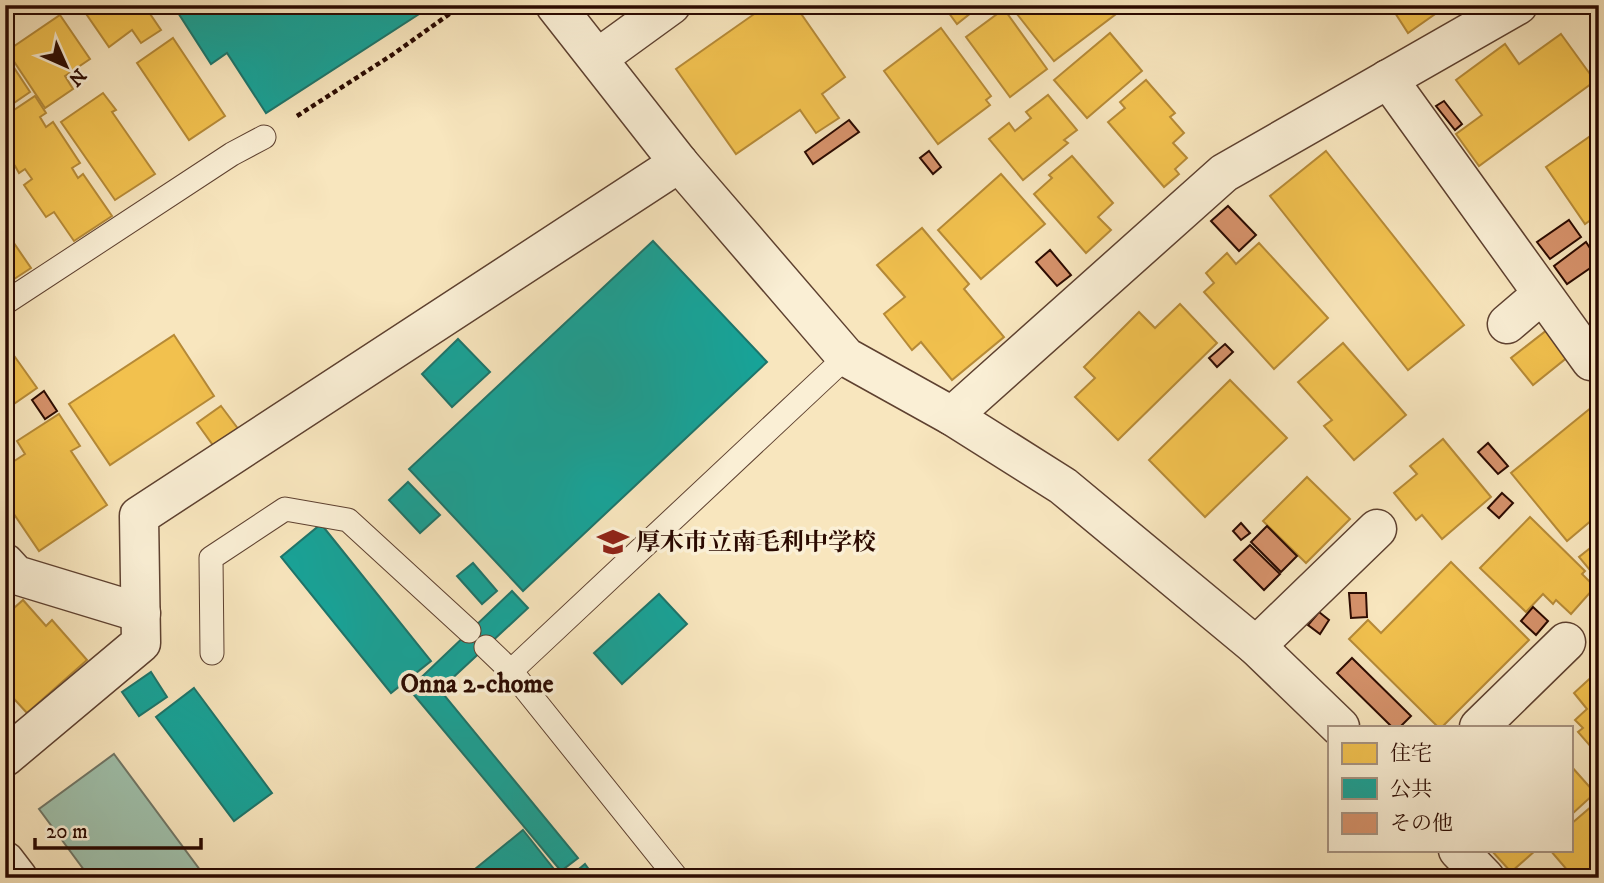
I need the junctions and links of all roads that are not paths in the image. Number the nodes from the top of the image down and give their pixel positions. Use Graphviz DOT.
graph roads {
  1 [pos="555,5"];
  2 [pos="671,5"];
  3 [pos="1518,5"];
  4 [pos="598,58"];
  5 [pos="1388,79"];
  6 [pos="264,137"];
  7 [pos="679,163"];
  8 [pos="1542,294"];
  9 [pos="5,303"];
  10 [pos="1507,324"];
  11 [pos="846,357"];
  12 [pos="1591,361"];
  13 [pos="952,416"];
  14 [pos="1377,529"];
  15 [pos="5,563"];
  16 [pos="141,613"];
  17 [pos="1566,642"];
  18 [pos="1256,646"];
  19 [pos="212,653"];
  20 [pos="511,671"];
  21 [pos="1339,726"];
  22 [pos="1480,726"];
  23 [pos="5,757"];
  24 [pos="1460,852"];
  25 [pos="5,861"];
  26 [pos="18,878"];
  27 [pos="677,878"];
  28 [pos="1485,878"];
  1 -- 4 [label="street"];
  2 -- 4 [label="street"];
  3 -- 5 [label="street"];
  4 -- 7 [label="street"];
  5 -- 8 [label="street"];
  5 -- 13 [label="street"];
  6 -- 9 [label="lane"];
  7 -- 11 [label="street"];
  7 -- 16 [label="street"];
  8 -- 10 [label="street"];
  8 -- 12 [label="street"];
  11 -- 13 [label="street"];
  11 -- 20 [label="lane"];
  13 -- 18 [label="street"];
  14 -- 18 [label="street"];
  15 -- 16 [label="street"];
  16 -- 23 [label="street"];
  17 -- 22 [label="street"];
  18 -- 21 [label="street"];
  19 -- 20 [label="lane"];
  20 -- 27 [label="lane"];
  24 -- 28 [label="street"];
  25 -- 26 [label="street"];
}
